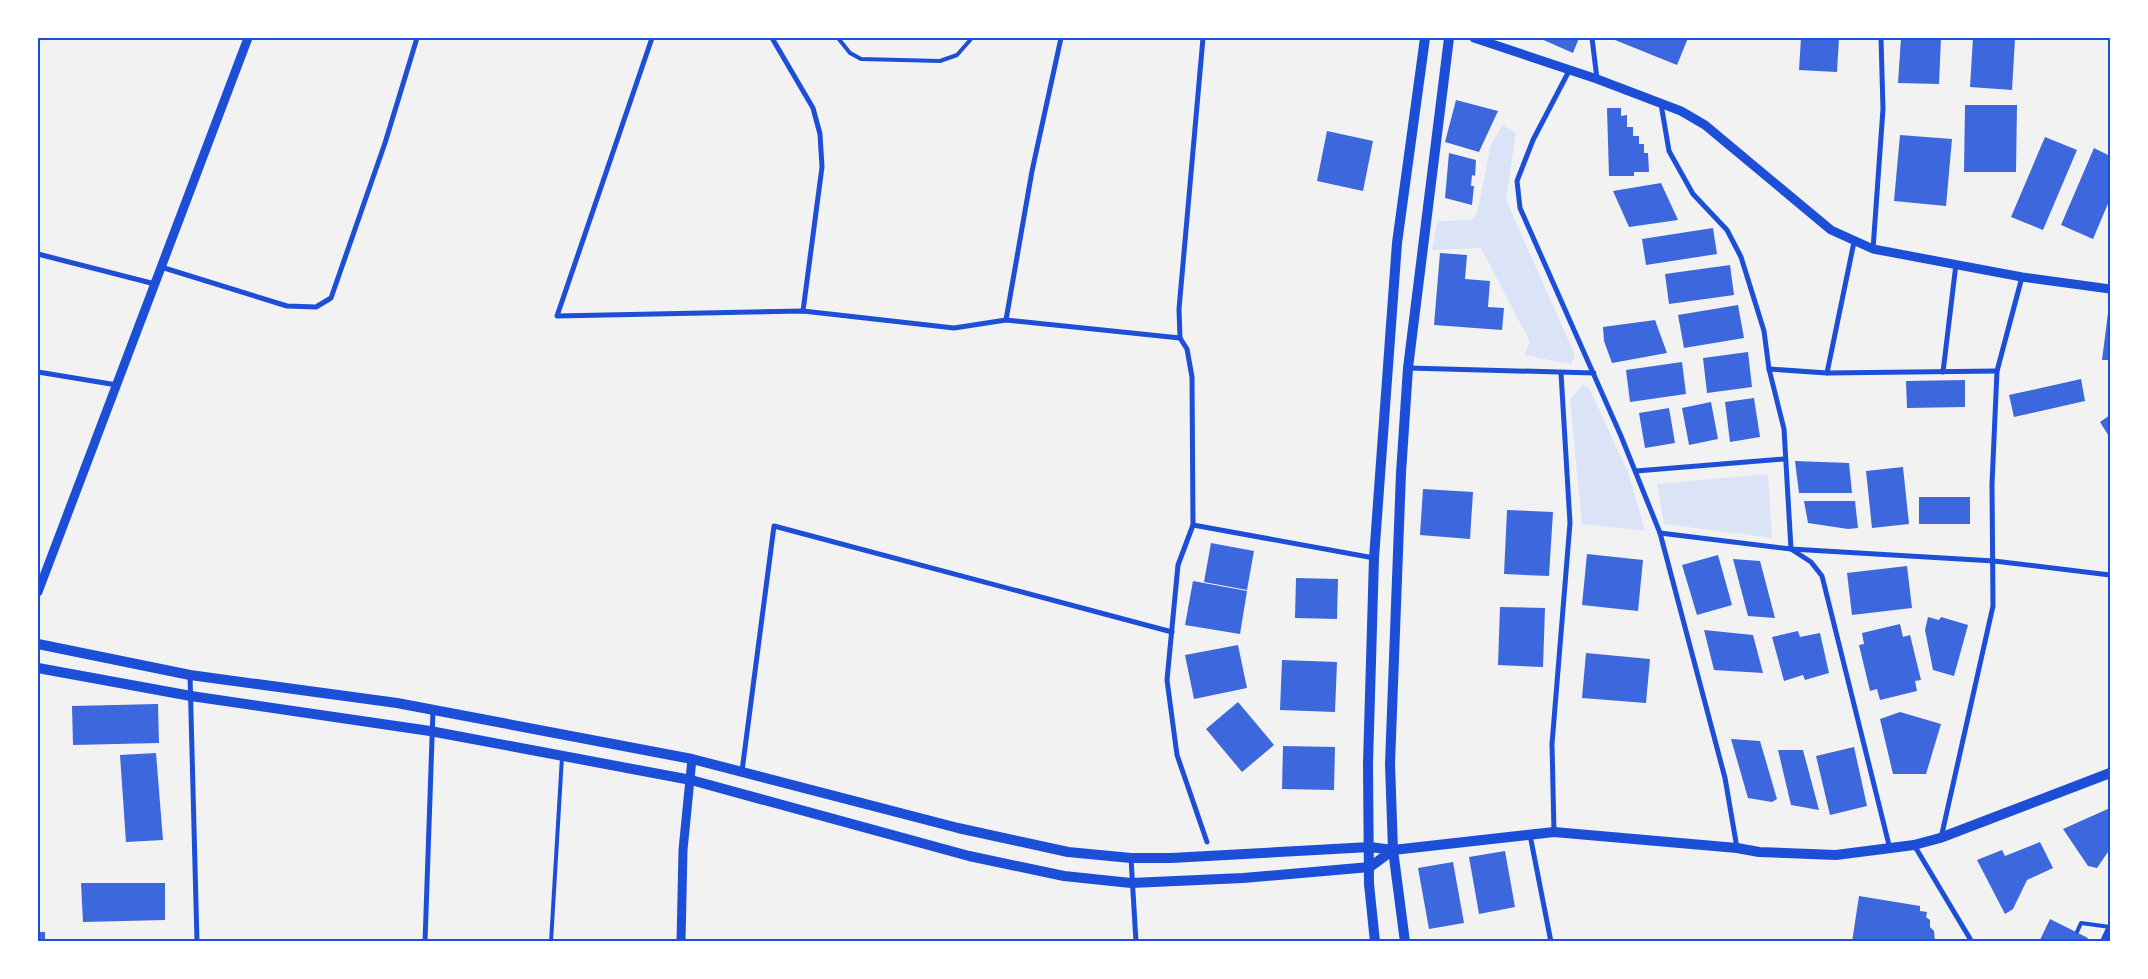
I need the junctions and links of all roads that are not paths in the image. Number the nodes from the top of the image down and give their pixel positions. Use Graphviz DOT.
graph roads {
  1 [pos="248,38"];
  2 [pos="417,38"];
  3 [pos="652,38"];
  4 [pos="772,38"];
  5 [pos="838,38"];
  6 [pos="972,38"];
  7 [pos="1061,38"];
  8 [pos="1203,38"];
  9 [pos="1425,38"];
  10 [pos="1449,38"];
  11 [pos="1474,38"];
  12 [pos="1592,38"];
  13 [pos="1881,38"];
  14 [pos="1570,69"];
  15 [pos="1597,79"];
  16 [pos="1661,104"];
  17 [pos="1854,242"];
  18 [pos="1873,249"];
  19 [pos="38,254"];
  20 [pos="1956,263"];
  21 [pos="161,267"];
  22 [pos="2022,277"];
  23 [pos="155,284"];
  24 [pos="2110,289"];
  25 [pos="802,312"];
  26 [pos="1006,320"];
  27 [pos="1180,338"];
  28 [pos="1408,368"];
  29 [pos="1770,369"];
  30 [pos="1997,371"];
  31 [pos="38,372"];
  32 [pos="1827,372"];
  33 [pos="1943,372"];
  34 [pos="1561,373"];
  35 [pos="1594,373"];
  36 [pos="117,386"];
  37 [pos="1784,459"];
  38 [pos="1636,471"];
  39 [pos="1193,525"];
  40 [pos="1660,533"];
  41 [pos="1791,549"];
  42 [pos="1374,558"];
  43 [pos="1994,561"];
  44 [pos="2110,575"];
  45 [pos="38,592"];
  46 [pos="1172,632"];
  47 [pos="38,644"];
  48 [pos="38,668"];
  49 [pos="190,675"];
  50 [pos="191,696"];
  51 [pos="432,710"];
  52 [pos="430,731"];
  53 [pos="562,755"];
  54 [pos="692,758"];
  55 [pos="742,771"];
  56 [pos="2110,773"];
  57 [pos="691,780"];
  58 [pos="1554,832"];
  59 [pos="1530,834"];
  60 [pos="1940,838"];
  61 [pos="1207,842"];
  62 [pos="1914,846"];
  63 [pos="1370,847"];
  64 [pos="1737,848"];
  65 [pos="1393,850"];
  66 [pos="1890,850"];
  67 [pos="1131,858"];
  68 [pos="1370,867"];
  69 [pos="1131,883"];
  70 [pos="2110,927"];
  71 [pos="2110,931"];
  72 [pos="2077,932"];
  73 [pos="197,942"];
  74 [pos="425,942"];
  75 [pos="551,942"];
  76 [pos="681,942"];
  77 [pos="1136,942"];
  78 [pos="1375,942"];
  79 [pos="1405,942"];
  80 [pos="1551,942"];
  81 [pos="1972,942"];
  82 [pos="2105,942"];
  1 -- 21 [label="street"];
  2 -- 21 [label="street"];
  3 -- 25 [label="street"];
  4 -- 25 [label="street"];
  5 -- 6 [label="lane"];
  7 -- 26 [label="street"];
  8 -- 27 [label="street"];
  9 -- 42 [label="main road"];
  10 -- 28 [label="main road"];
  11 -- 14 [label="street"];
  12 -- 15 [label="street"];
  13 -- 18 [label="street"];
  14 -- 15 [label="street"];
  14 -- 35 [label="street"];
  15 -- 16 [label="street"];
  16 -- 17 [label="street"];
  16 -- 29 [label="street"];
  17 -- 18 [label="street"];
  17 -- 32 [label="street"];
  18 -- 20 [label="street"];
  19 -- 23 [label="street"];
  20 -- 22 [label="street"];
  20 -- 33 [label="street"];
  21 -- 23 [label="street"];
  22 -- 24 [label="street"];
  22 -- 30 [label="street"];
  23 -- 36 [label="street"];
  25 -- 26 [label="street"];
  26 -- 27 [label="street"];
  27 -- 39 [label="street"];
  28 -- 34 [label="street"];
  28 -- 65 [label="main road"];
  29 -- 32 [label="street"];
  29 -- 37 [label="street"];
  30 -- 33 [label="street"];
  30 -- 43 [label="street"];
  31 -- 36 [label="street"];
  32 -- 33 [label="street"];
  34 -- 35 [label="street"];
  34 -- 58 [label="street"];
  35 -- 38 [label="street"];
  36 -- 45 [label="street"];
  37 -- 38 [label="street"];
  37 -- 41 [label="street"];
  38 -- 40 [label="street"];
  39 -- 42 [label="street"];
  39 -- 46 [label="street"];
  40 -- 41 [label="street"];
  40 -- 64 [label="street"];
  41 -- 43 [label="street"];
  41 -- 66 [label="street"];
  42 -- 63 [label="main road"];
  43 -- 44 [label="street"];
  43 -- 60 [label="street"];
  46 -- 55 [label="street"];
  46 -- 61 [label="street"];
  47 -- 49 [label="main road"];
  48 -- 50 [label="main road"];
  49 -- 50 [label="street"];
  49 -- 51 [label="main road"];
  50 -- 52 [label="main road"];
  50 -- 73 [label="street"];
  51 -- 52 [label="street"];
  51 -- 54 [label="main road"];
  52 -- 53 [label="main road"];
  52 -- 74 [label="street"];
  53 -- 57 [label="main road"];
  53 -- 75 [label="lane"];
  54 -- 55 [label="main road"];
  54 -- 57 [label="street"];
  55 -- 67 [label="main road"];
  56 -- 60 [label="main road"];
  57 -- 69 [label="main road"];
  57 -- 76 [label="street"];
  58 -- 59 [label="main road"];
  58 -- 64 [label="main road"];
  59 -- 65 [label="main road"];
  59 -- 80 [label="street"];
  60 -- 62 [label="main road"];
  62 -- 66 [label="main road"];
  62 -- 81 [label="street"];
  63 -- 65 [label="main road"];
  63 -- 67 [label="main road"];
  63 -- 68 [label="main road"];
  64 -- 66 [label="main road"];
  65 -- 68 [label="main road"];
  65 -- 79 [label="main road"];
  67 -- 69 [label="street"];
  68 -- 69 [label="main road"];
  68 -- 78 [label="main road"];
  69 -- 77 [label="street"];
  70 -- 72 [label="lane"];
  71 -- 82 [label="main road"];
}
